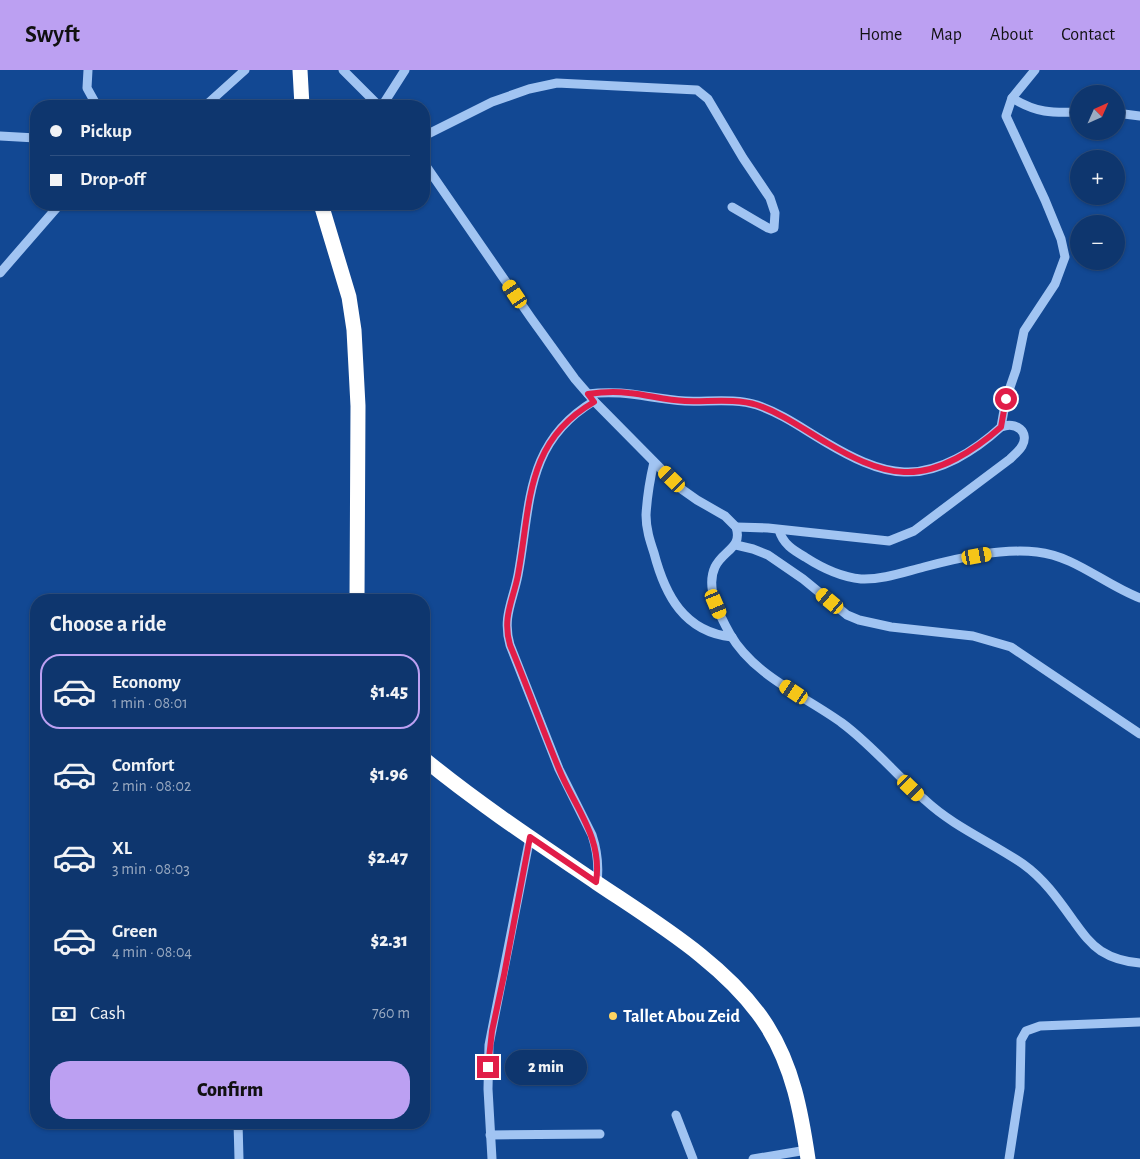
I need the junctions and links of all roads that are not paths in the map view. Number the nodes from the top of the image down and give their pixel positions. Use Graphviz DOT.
graph roads {
  1 [pos="88,70"];
  2 [pos="245,70"];
  3 [pos="300,70"];
  4 [pos="344,70"];
  5 [pos="405,70"];
  6 [pos="1035,70"];
  7 [pos="1012,98"];
  8 [pos="94,100"];
  9 [pos="212,100"];
  10 [pos="302,100"];
  11 [pos="374,100"];
  12 [pos="384,100"];
  13 [pos="1070,112"];
  14 [pos="1125,114"];
  15 [pos="1140,116"];
  16 [pos="430,133"];
  17 [pos="0,136"];
  18 [pos="30,138"];
  19 [pos="430,172"];
  20 [pos="732,207"];
  21 [pos="55,210"];
  22 [pos="323,210"];
  23 [pos="0,273"];
  24 [pos="588,394"];
  25 [pos="594,402"];
  26 [pos="1001,427"];
  27 [pos="654,462"];
  28 [pos="736,527"];
  29 [pos="779,530"];
  30 [pos="736,545"];
  31 [pos="357,594"];
  32 [pos="1140,598"];
  33 [pos="732,637"];
  34 [pos="1138,731"];
  35 [pos="430,763"];
  36 [pos="530,837"];
  37 [pos="596,882"];
  38 [pos="1140,963"];
  39 [pos="1139,1024"];
  40 [pos="676,1115"];
  41 [pos="238,1129"];
  42 [pos="600,1134"];
  43 [pos="490,1135"];
  44 [pos="807,1154"];
  45 [pos="239,1159"];
  46 [pos="492,1159"];
  47 [pos="693,1159"];
  48 [pos="753,1159"];
  49 [pos="1009,1159"];
  1 -- 8 [label="street"];
  2 -- 9 [label="street"];
  3 -- 10 [label="highway"];
  4 -- 11 [label="street"];
  5 -- 12 [label="street"];
  6 -- 7 [label="street"];
  7 -- 13 [label="street"];
  7 -- 26 [label="street"];
  14 -- 15 [label="street"];
  16 -- 20 [label="street"];
  17 -- 18 [label="street"];
  19 -- 24 [label="street"];
  21 -- 23 [label="street"];
  22 -- 31 [label="highway"];
  24 -- 25 [label="street"];
  24 -- 26 [label="street"];
  25 -- 27 [label="street"];
  25 -- 37 [label="street"];
  26 -- 29 [label="street"];
  27 -- 28 [label="street"];
  27 -- 33 [label="street"];
  28 -- 29 [label="street"];
  28 -- 30 [label="street"];
  29 -- 32 [label="street"];
  30 -- 33 [label="street"];
  30 -- 34 [label="street"];
  33 -- 38 [label="street"];
  35 -- 36 [label="highway"];
  36 -- 37 [label="highway"];
  36 -- 43 [label="street"];
  37 -- 44 [label="highway"];
  39 -- 49 [label="street"];
  40 -- 47 [label="street"];
  41 -- 45 [label="street"];
  42 -- 43 [label="street"];
  43 -- 46 [label="street"];
  44 -- 48 [label="street"];
}
